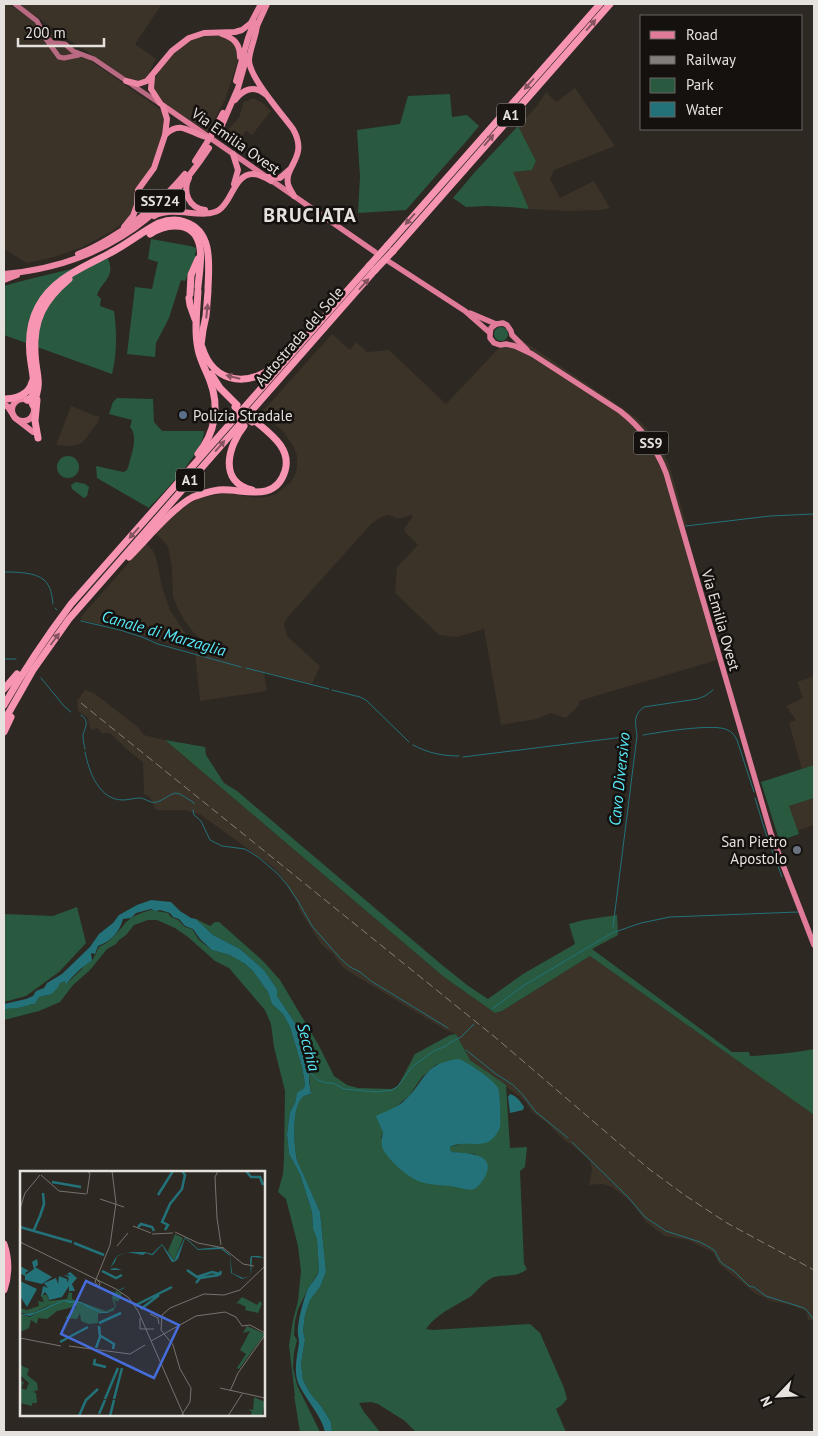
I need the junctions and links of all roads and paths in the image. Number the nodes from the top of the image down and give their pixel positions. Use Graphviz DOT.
graph roads {
  1 [pos="15,4"];
  2 [pos="262,4"];
  3 [pos="267,4"];
  4 [pos="600,4"];
  5 [pos="610,4"];
  6 [pos="257,25"];
  7 [pos="216,32"];
  8 [pos="44,35"];
  9 [pos="570,43"];
  10 [pos="60,44"];
  11 [pos="69,48"];
  12 [pos="55,51"];
  13 [pos="82,55"];
  14 [pos="66,57"];
  15 [pos="152,76"];
  16 [pos="236,79"];
  17 [pos="126,81"];
  18 [pos="271,100"];
  19 [pos="161,104"];
  20 [pos="230,107"];
  21 [pos="225,114"];
  22 [pos="165,135"];
  23 [pos="210,138"];
  24 [pos="234,154"];
  25 [pos="196,163"];
  26 [pos="295,163"];
  27 [pos="264,176"];
  28 [pos="271,181"];
  29 [pos="141,185"];
  30 [pos="294,196"];
  31 [pos="163,198"];
  32 [pos="148,219"];
  33 [pos="118,233"];
  34 [pos="375,252"];
  35 [pos="200,253"];
  36 [pos="388,261"];
  37 [pos="372,268"];
  38 [pos="4,270"];
  39 [pos="24,272"];
  40 [pos="4,274"];
  41 [pos="4,280"];
  42 [pos="465,311"];
  43 [pos="197,324"];
  44 [pos="496,324"];
  45 [pos="314,328"];
  46 [pos="490,333"];
  47 [pos="512,335"];
  48 [pos="201,344"];
  49 [pos="506,344"];
  50 [pos="532,354"];
  51 [pos="206,370"];
  52 [pos="285,373"];
  53 [pos="33,374"];
  54 [pos="37,394"];
  55 [pos="4,401"];
  56 [pos="16,402"];
  57 [pos="30,403"];
  58 [pos="236,406"];
  59 [pos="13,410"];
  60 [pos="253,421"];
  61 [pos="36,435"];
  62 [pos="167,496"];
  63 [pos="96,588"];
  64 [pos="50,633"];
  65 [pos="4,689"];
  66 [pos="20,691"];
  67 [pos="4,705"];
  68 [pos="4,721"];
  69 [pos="4,732"];
  70 [pos="814,945"];
  71 [pos="4,1244"];
  72 [pos="4,1290"];
  1 -- 8 [label="main road"];
  2 -- 7 [label="highway"];
  2 -- 16 [label="highway, SS724"];
  3 -- 6 [label="highway, SS724"];
  4 -- 9 [label="highway, Autostrada del Sole / A1"];
  9 -- 5 [label="highway, Autostrada del Sole / A1, one-way"];
  6 -- 18 [label="highway"];
  6 -- 20 [label="highway, SS724"];
  7 -- 15 [label="highway"];
  7 -- 16 [label="highway"];
  8 -- 10 [label="main road"];
  8 -- 12 [label="main road"];
  9 -- 37 [label="highway, Autostrada del Sole / A1, bridge"];
  10 -- 11 [label="main road"];
  10 -- 12 [label="main road"];
  11 -- 13 [label="main road, Via Emilia Ovest"];
  11 -- 14 [label="main road"];
  12 -- 14 [label="main road"];
  13 -- 14 [label="main road"];
  13 -- 17 [label="main road, Via Emilia Ovest"];
  15 -- 17 [label="highway"];
  15 -- 19 [label="highway"];
  16 -- 21 [label="highway, SS724"];
  17 -- 19 [label="main road, Via Emilia Ovest"];
  18 -- 20 [label="highway"];
  18 -- 26 [label="highway"];
  19 -- 22 [label="highway"];
  19 -- 23 [label="main road, Via Emilia Ovest"];
  20 -- 21 [label="highway, SS724"];
  21 -- 25 [label="highway, SS724, bridge"];
  22 -- 23 [label="highway"];
  22 -- 29 [label="highway"];
  23 -- 24 [label="main road, Via Emilia Ovest"];
  24 -- 25 [label="highway"];
  24 -- 27 [label="main road, Via Emilia Ovest"];
  25 -- 31 [label="highway, SS724"];
  25 -- 32 [label="highway, SS724"];
  26 -- 27 [label="highway"];
  26 -- 30 [label="highway"];
  27 -- 28 [label="main road, Via Emilia Ovest"];
  28 -- 30 [label="main road, Via Emilia Ovest"];
  28 -- 32 [label="highway"];
  29 -- 31 [label="highway"];
  29 -- 33 [label="highway"];
  30 -- 34 [label="main road, Via Emilia Ovest"];
  31 -- 33 [label="highway, SS724"];
  32 -- 39 [label="highway, SS724"];
  33 -- 38 [label="highway, SS724"];
  35 -- 43 [label="highway"];
  35 -- 43 [label="highway"];
  35 -- 54 [label="highway"];
  36 -- 42 [label="main road, SS9"];
  37 -- 45 [label="highway, Autostrada del Sole / A1"];
  52 -- 37 [label="highway, Autostrada del Sole / A1, one-way"];
  39 -- 40 [label="highway, SS724"];
  39 -- 41 [label="highway"];
  42 -- 44 [label="main road, SS9"];
  42 -- 46 [label="main road, SS9"];
  43 -- 51 [label="highway"];
  44 -- 46 [label="main road"];
  44 -- 47 [label="main road, SS9"];
  45 -- 48 [label="highway, one-way"];
  45 -- 62 [label="highway, Autostrada del Sole / A1"];
  46 -- 49 [label="main road, SS9"];
  47 -- 49 [label="main road"];
  47 -- 50 [label="main road, SS9"];
  48 -- 53 [label="highway, one-way"];
  48 -- 58 [label="highway"];
  49 -- 50 [label="main road, SS9"];
  50 -- 70 [label="main road, Via Emilia Ovest / SS9"];
  51 -- 58 [label="highway"];
  51 -- 62 [label="highway"];
  52 -- 60 [label="highway"];
  63 -- 52 [label="highway, Autostrada del Sole / A1, one-way"];
  53 -- 55 [label="highway"];
  53 -- 57 [label="highway"];
  54 -- 57 [label="highway"];
  54 -- 61 [label="highway"];
  55 -- 56 [label="highway"];
  55 -- 59 [label="highway"];
  55 -- 61 [label="highway"];
  56 -- 57 [label="highway"];
  56 -- 59 [label="highway"];
  57 -- 59 [label="highway"];
  58 -- 60 [label="highway, bridge"];
  60 -- 63 [label="highway"];
  62 -- 64 [label="highway, Autostrada del Sole / A1, one-way"];
  66 -- 63 [label="highway, Autostrada del Sole / A1, one-way"];
  64 -- 65 [label="highway"];
  64 -- 67 [label="highway, Autostrada del Sole / A1"];
  66 -- 68 [label="highway, Autostrada del Sole / A1"];
  66 -- 69 [label="highway"];
  71 -- 72 [label="highway"];
}
